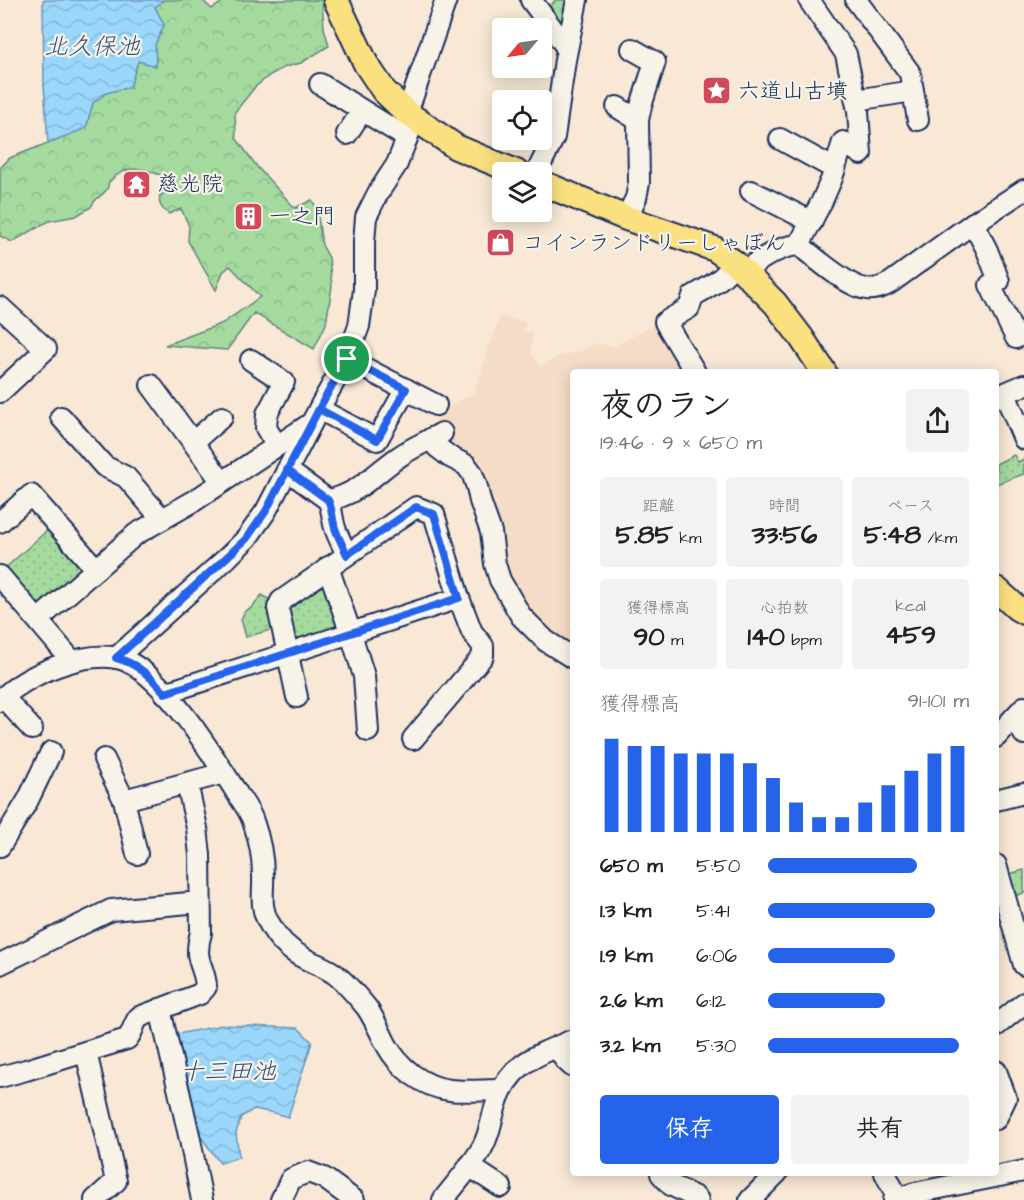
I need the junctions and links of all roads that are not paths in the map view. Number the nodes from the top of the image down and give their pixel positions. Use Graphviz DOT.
graph roads {
  1 [pos="336,0"];
  2 [pos="446,0"];
  3 [pos="531,0"];
  4 [pos="578,0"];
  5 [pos="809,0"];
  6 [pos="856,0"];
  7 [pos="567,48"];
  8 [pos="632,49"];
  9 [pos="320,84"];
  10 [pos="913,91"];
  11 [pos="856,100"];
  12 [pos="617,107"];
  13 [pos="362,111"];
  14 [pos="407,113"];
  15 [pos="638,120"];
  16 [pos="918,120"];
  17 [pos="348,134"];
  18 [pos="407,138"];
  19 [pos="780,139"];
  20 [pos="492,162"];
  21 [pos="542,162"];
  22 [pos="835,169"];
  23 [pos="552,187"];
  24 [pos="1024,190"];
  25 [pos="751,191"];
  26 [pos="626,218"];
  27 [pos="812,222"];
  28 [pos="973,223"];
  29 [pos="799,245"];
  30 [pos="739,267"];
  31 [pos="0,307"];
  32 [pos="1016,338"];
  33 [pos="251,360"];
  34 [pos="353,362"];
  35 [pos="693,369"];
  36 [pos="822,369"];
  37 [pos="151,385"];
  38 [pos="1024,385"];
  39 [pos="406,389"];
  40 [pos="0,392"];
  41 [pos="1000,396"];
  42 [pos="436,405"];
  43 [pos="322,415"];
  44 [pos="61,417"];
  45 [pos="222,417"];
  46 [pos="1024,439"];
  47 [pos="193,442"];
  48 [pos="277,446"];
  49 [pos="287,470"];
  50 [pos="222,482"];
  51 [pos="328,500"];
  52 [pos="162,519"];
  53 [pos="0,522"];
  54 [pos="347,555"];
  55 [pos="328,567"];
  56 [pos="96,569"];
  57 [pos="0,576"];
  58 [pos="999,593"];
  59 [pos="459,598"];
  60 [pos="1024,612"];
  61 [pos="38,620"];
  62 [pos="351,634"];
  63 [pos="288,654"];
  64 [pos="570,656"];
  65 [pos="116,658"];
  66 [pos="72,661"];
  67 [pos="165,693"];
  68 [pos="297,697"];
  69 [pos="2,699"];
  70 [pos="1021,719"];
  71 [pos="32,729"];
  72 [pos="368,731"];
  73 [pos="999,735"];
  74 [pos="412,739"];
  75 [pos="51,752"];
  76 [pos="104,759"];
  77 [pos="224,773"];
  78 [pos="186,783"];
  79 [pos="1024,793"];
  80 [pos="999,799"];
  81 [pos="124,800"];
  82 [pos="0,846"];
  83 [pos="137,854"];
  84 [pos="999,876"];
  85 [pos="200,902"];
  86 [pos="1,961"];
  87 [pos="1024,965"];
  88 [pos="1024,1003"];
  89 [pos="160,1009"];
  90 [pos="999,1024"];
  91 [pos="565,1043"];
  92 [pos="86,1052"];
  93 [pos="570,1064"];
  94 [pos="0,1077"];
  95 [pos="999,1079"];
  96 [pos="500,1090"];
  97 [pos="999,1113"];
  98 [pos="469,1166"];
  99 [pos="1024,1171"];
  100 [pos="999,1174"];
  101 [pos="663,1176"];
  102 [pos="774,1176"];
  103 [pos="886,1176"];
  104 [pos="984,1176"];
  105 [pos="968,1178"];
  106 [pos="501,1187"];
  107 [pos="684,1197"];
  108 [pos="102,1198"];
  109 [pos="896,1199"];
  110 [pos="202,1200"];
  111 [pos="280,1200"];
  112 [pos="354,1200"];
  113 [pos="443,1200"];
  114 [pos="750,1200"];
  1 -- 14 [label="main road"];
  2 -- 14 [label="street"];
  3 -- 7 [label="street"];
  4 -- 7 [label="street"];
  5 -- 11 [label="street"];
  6 -- 10 [label="street"];
  7 -- 21 [label="street"];
  8 -- 15 [label="street"];
  9 -- 13 [label="street"];
  10 -- 11 [label="street"];
  10 -- 16 [label="street"];
  11 -- 22 [label="street"];
  12 -- 15 [label="street"];
  13 -- 17 [label="street"];
  13 -- 18 [label="street"];
  14 -- 18 [label="street"];
  14 -- 20 [label="main road"];
  15 -- 26 [label="street"];
  18 -- 34 [label="street"];
  19 -- 22 [label="street"];
  22 -- 27 [label="street"];
  23 -- 26 [label="main road"];
  24 -- 28 [label="street"];
  25 -- 27 [label="street"];
  26 -- 30 [label="main road"];
  27 -- 29 [label="street"];
  28 -- 29 [label="street"];
  28 -- 32 [label="street"];
  29 -- 30 [label="street"];
  30 -- 35 [label="street"];
  30 -- 36 [label="main road"];
  31 -- 40 [label="street"];
  33 -- 48 [label="street"];
  34 -- 39 [label="street"];
  34 -- 43 [label="street"];
  37 -- 47 [label="street"];
  38 -- 41 [label="street"];
  39 -- 42 [label="street"];
  39 -- 43 [label="street"];
  41 -- 46 [label="street"];
  43 -- 48 [label="street"];
  43 -- 49 [label="street"];
  44 -- 52 [label="street"];
  45 -- 47 [label="street"];
  47 -- 50 [label="street"];
  48 -- 50 [label="street"];
  49 -- 51 [label="street"];
  49 -- 65 [label="street"];
  50 -- 52 [label="street"];
  51 -- 54 [label="street"];
  51 -- 64 [label="street"];
  52 -- 56 [label="street"];
  53 -- 56 [label="street"];
  54 -- 55 [label="street"];
  54 -- 59 [label="street"];
  55 -- 62 [label="street"];
  55 -- 63 [label="street"];
  56 -- 61 [label="street"];
  57 -- 61 [label="street"];
  58 -- 60 [label="main road"];
  59 -- 62 [label="street"];
  59 -- 74 [label="street"];
  61 -- 66 [label="street"];
  62 -- 63 [label="street"];
  62 -- 72 [label="street"];
  63 -- 67 [label="street"];
  63 -- 68 [label="street"];
  65 -- 66 [label="street"];
  65 -- 67 [label="street"];
  66 -- 69 [label="street"];
  67 -- 77 [label="street"];
  69 -- 71 [label="street"];
  70 -- 73 [label="street"];
  75 -- 82 [label="street"];
  76 -- 81 [label="street"];
  77 -- 78 [label="street"];
  77 -- 96 [label="street"];
  78 -- 81 [label="street"];
  78 -- 85 [label="street"];
  79 -- 80 [label="street"];
  81 -- 83 [label="street"];
  84 -- 87 [label="street"];
  85 -- 86 [label="street"];
  85 -- 89 [label="street"];
  88 -- 90 [label="street"];
  89 -- 92 [label="street"];
  89 -- 110 [label="street"];
  91 -- 93 [label="street"];
  91 -- 96 [label="street"];
  92 -- 94 [label="street"];
  92 -- 108 [label="street"];
  95 -- 97 [label="street"];
  96 -- 98 [label="street"];
  98 -- 106 [label="street"];
  98 -- 113 [label="street"];
  99 -- 100 [label="street"];
  101 -- 107 [label="street"];
  102 -- 114 [label="street"];
  103 -- 109 [label="street"];
  104 -- 105 [label="street"];
  105 -- 109 [label="street"];
  111 -- 112 [label="street"];
}
